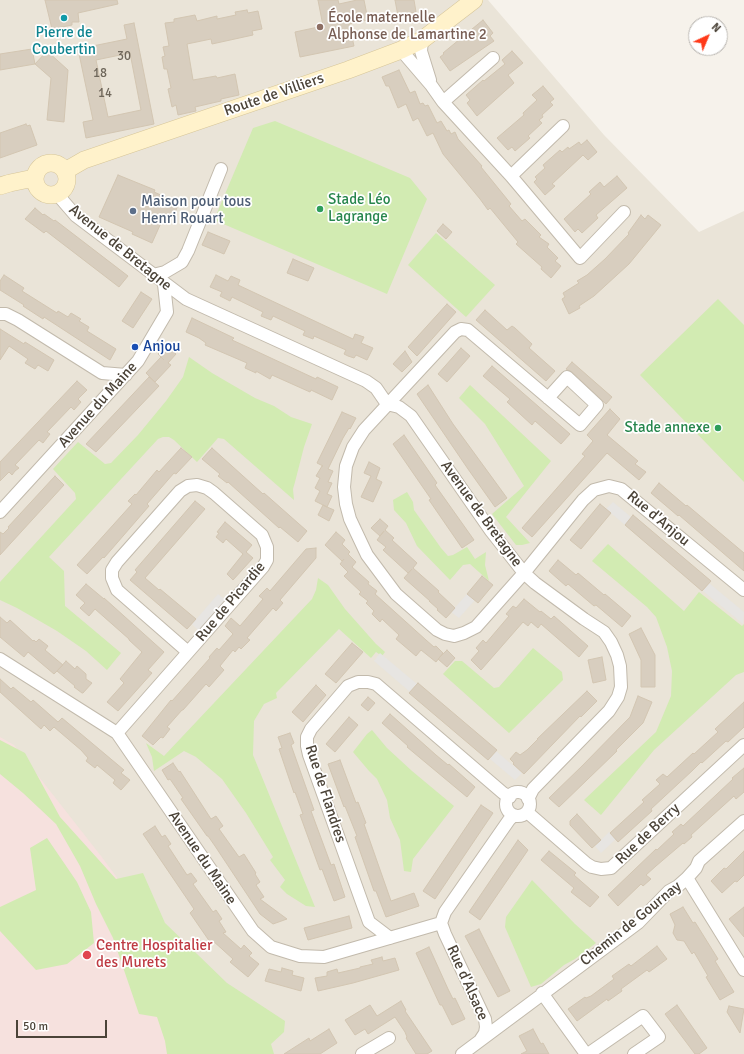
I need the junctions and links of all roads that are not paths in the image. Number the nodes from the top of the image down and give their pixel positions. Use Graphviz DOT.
graph roads {
  1 [pos="474,0"];
  2 [pos="422,40"];
  3 [pos="401,50"];
  4 [pos="493,58"];
  5 [pos="431,85"];
  6 [pos="443,102"];
  7 [pos="563,126"];
  8 [pos="221,169"];
  9 [pos="65,171"];
  10 [pos="511,176"];
  11 [pos="34,178"];
  12 [pos="0,186"];
  13 [pos="57,194"];
  14 [pos="624,212"];
  15 [pos="153,275"];
  16 [pos="164,284"];
  17 [pos="186,299"];
  18 [pos="167,312"];
  19 [pos="0,314"];
  20 [pos="102,373"];
  21 [pos="126,375"];
  22 [pos="107,396"];
  23 [pos="548,398"];
  24 [pos="387,404"];
  25 [pos="0,512"];
  26 [pos="524,573"];
  27 [pos="744,590"];
  28 [pos="188,652"];
  29 [pos="0,659"];
  30 [pos="117,733"];
  31 [pos="744,745"];
  32 [pos="510,797"];
  33 [pos="528,799"];
  34 [pos="527,812"];
  35 [pos="514,815"];
  36 [pos="744,821"];
  37 [pos="687,878"];
  38 [pos="441,924"];
  39 [pos="390,938"];
  40 [pos="744,970"];
  41 [pos="542,993"];
  42 [pos="482,1010"];
  43 [pos="509,1018"];
  44 [pos="479,1041"];
  45 [pos="384,1045"];
  46 [pos="362,1054"];
  47 [pos="462,1054"];
  48 [pos="587,1054"];
  49 [pos="634,1054"];
  1 -- 2 [label="main road, Route de Villiers"];
  2 -- 3 [label="main road, Route de Villiers"];
  2 -- 5 [label="street"];
  3 -- 5 [label="street"];
  3 -- 9 [label="main road, Route de Villiers"];
  4 -- 6 [label="street"];
  5 -- 6 [label="street"];
  6 -- 10 [label="street"];
  7 -- 10 [label="street"];
  8 -- 15 [label="street"];
  9 -- 11 [label="main road"];
  9 -- 13 [label="main road"];
  10 -- 14 [label="street"];
  11 -- 12 [label="main road"];
  11 -- 13 [label="main road"];
  13 -- 15 [label="street, Avenue de Bretagne"];
  15 -- 16 [label="street, Avenue de Bretagne"];
  16 -- 17 [label="street, Avenue de Bretagne"];
  16 -- 18 [label="street"];
  17 -- 18 [label="street, Avenue de Bretagne"];
  17 -- 24 [label="street, Avenue de Bretagne"];
  18 -- 21 [label="street, Avenue du Maine"];
  19 -- 20 [label="street"];
  20 -- 21 [label="street"];
  20 -- 22 [label="street"];
  21 -- 22 [label="street, Avenue du Maine"];
  22 -- 25 [label="street, Avenue du Maine"];
  23 -- 24 [label="street, Rue d'Anjou"];
  24 -- 26 [label="street, Avenue de Bretagne"];
  24 -- 26 [label="street, Rue d'Anjou"];
  26 -- 27 [label="street, Rue d'Anjou"];
  26 -- 33 [label="street, Avenue de Bretagne"];
  28 -- 28 [label="street, Rue de Picardie"];
  28 -- 30 [label="street, Rue de Picardie"];
  29 -- 30 [label="street, Avenue du Maine"];
  30 -- 39 [label="street, Avenue du Maine"];
  31 -- 34 [label="street, Rue de Berry"];
  32 -- 33 [label="street"];
  32 -- 35 [label="street"];
  32 -- 39 [label="street, Rue de Flandres"];
  33 -- 34 [label="street"];
  34 -- 35 [label="street"];
  35 -- 38 [label="street"];
  36 -- 37 [label="street, Chemin de Gournay"];
  37 -- 40 [label="street"];
  37 -- 41 [label="street, Chemin de Gournay"];
  38 -- 39 [label="street, Avenue du Maine"];
  38 -- 42 [label="street, Rue d'Alsace"];
  41 -- 43 [label="street, Chemin de Gournay"];
  41 -- 48 [label="street"];
  42 -- 43 [label="street"];
  42 -- 44 [label="street, Rue d'Alsace"];
  43 -- 44 [label="street, Chemin de Gournay"];
  44 -- 47 [label="street, Chemin de Gournay"];
  45 -- 46 [label="street"];
  48 -- 49 [label="street"];
}
